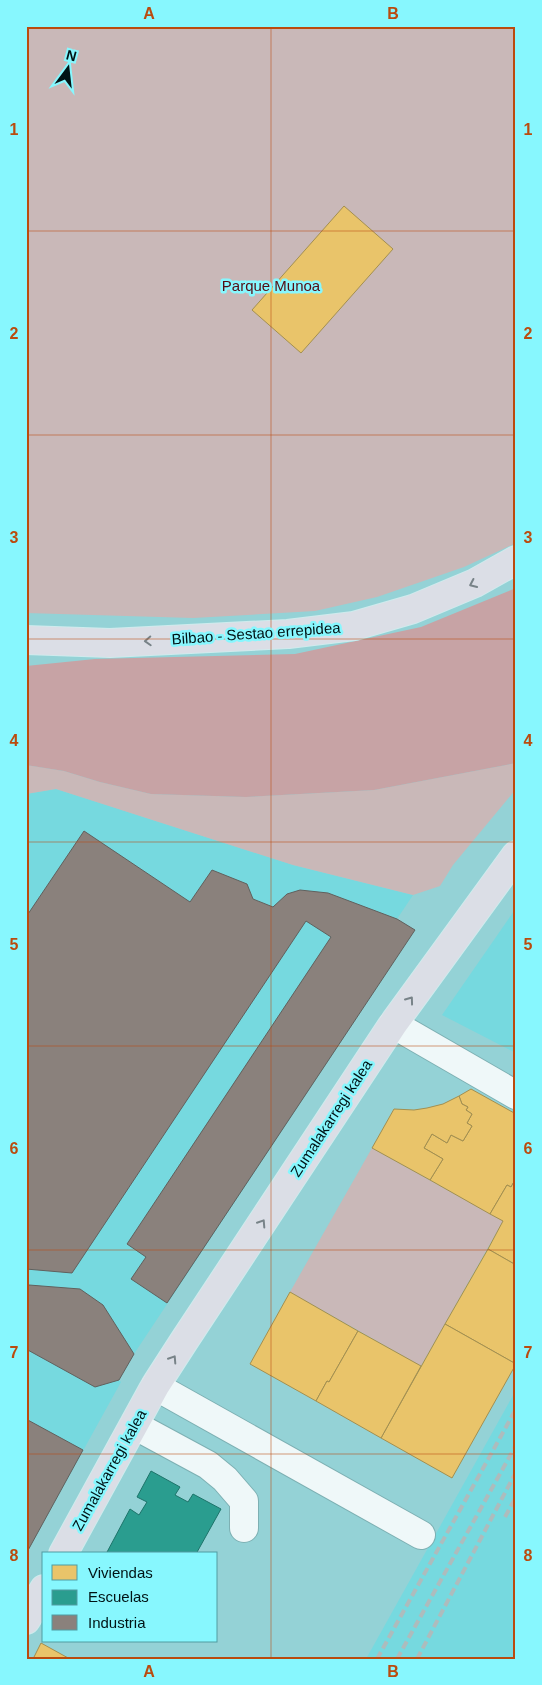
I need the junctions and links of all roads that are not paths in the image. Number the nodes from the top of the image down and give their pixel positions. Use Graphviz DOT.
graph roads {
  1 [pos="516,560"];
  2 [pos="32,642"];
  3 [pos="516,855"];
  4 [pos="393,1024"];
  5 [pos="516,1095"];
  6 [pos="155,1386"];
  7 [pos="134,1425"];
  8 [pos="244,1528"];
  9 [pos="421,1535"];
  10 [pos="64,1552"];
  11 [pos="42,1592"];
  12 [pos="26,1620"];
  1 -- 2 [label="main road, Bilbao - Sestao errepidea, one-way"];
  4 -- 3 [label="main road, Zumalakarregi kalea, one-way"];
  4 -- 5 [label="street"];
  6 -- 4 [label="main road, Zumalakarregi kalea, one-way"];
  6 -- 7 [label="main road, Zumalakarregi kalea"];
  6 -- 9 [label="street"];
  7 -- 8 [label="street"];
  7 -- 10 [label="main road, Zumalakarregi kalea"];
  11 -- 12 [label="main road"];
}
